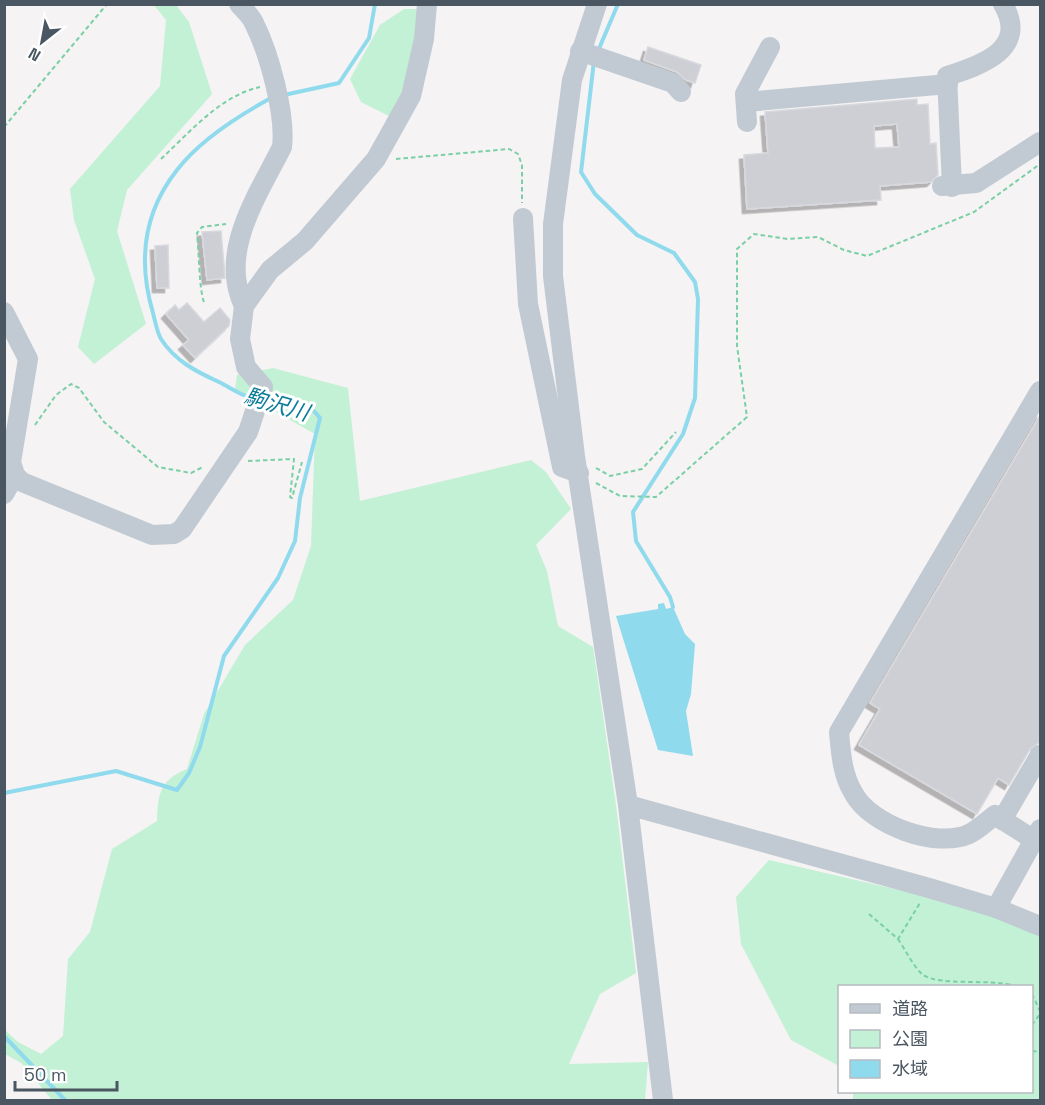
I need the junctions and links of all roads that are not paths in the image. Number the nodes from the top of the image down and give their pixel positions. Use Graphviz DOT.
graph roads {
  1 [pos="239,4"];
  2 [pos="427,4"];
  3 [pos="597,4"];
  4 [pos="1003,4"];
  5 [pos="771,47"];
  6 [pos="590,54"];
  7 [pos="948,84"];
  8 [pos="681,92"];
  9 [pos="746,102"];
  10 [pos="747,122"];
  11 [pos="1041,142"];
  12 [pos="523,218"];
  13 [pos="244,306"];
  14 [pos="4,312"];
  15 [pos="1041,391"];
  16 [pos="577,465"];
  17 [pos="15,475"];
  18 [pos="4,494"];
  19 [pos="1041,755"];
  20 [pos="628,806"];
  21 [pos="1002,820"];
  22 [pos="1037,834"];
  23 [pos="996,908"];
  24 [pos="1041,926"];
  25 [pos="663,1101"];
  1 -- 13 [label="street"];
  2 -- 13 [label="street"];
  3 -- 6 [label="street"];
  4 -- 7 [label="street"];
  5 -- 9 [label="street"];
  6 -- 8 [label="street"];
  6 -- 16 [label="street"];
  7 -- 9 [label="street"];
  7 -- 11 [label="street"];
  9 -- 10 [label="street"];
  12 -- 16 [label="street"];
  13 -- 17 [label="street"];
  14 -- 17 [label="street"];
  15 -- 21 [label="street"];
  16 -- 20 [label="street"];
  17 -- 18 [label="street"];
  19 -- 21 [label="street"];
  20 -- 23 [label="street"];
  20 -- 25 [label="street"];
  21 -- 22 [label="street"];
  22 -- 23 [label="street"];
  23 -- 24 [label="street"];
}
